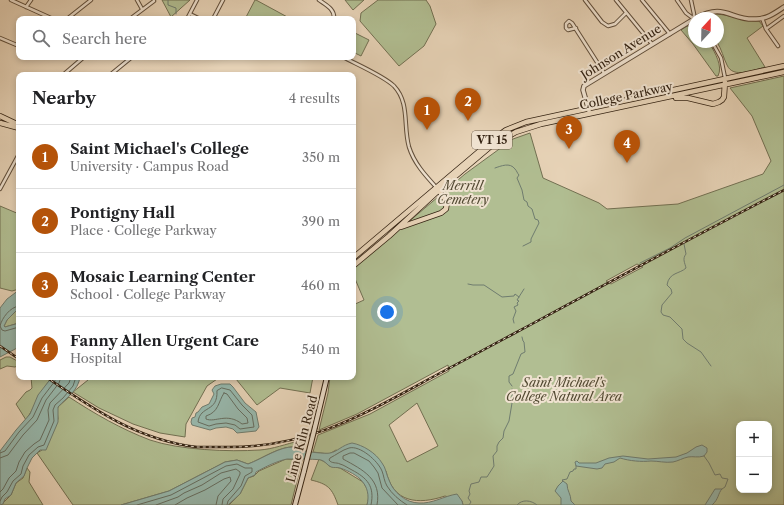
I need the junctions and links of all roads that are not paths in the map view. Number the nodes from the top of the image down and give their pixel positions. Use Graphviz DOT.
graph roads {
  1 [pos="11,0"];
  2 [pos="31,0"];
  3 [pos="91,0"];
  4 [pos="137,0"];
  5 [pos="197,0"];
  6 [pos="223,0"];
  7 [pos="319,0"];
  8 [pos="585,0"];
  9 [pos="616,0"];
  10 [pos="642,0"];
  11 [pos="677,0"];
  12 [pos="691,0"];
  13 [pos="154,1"];
  14 [pos="26,7"];
  15 [pos="784,7"];
  16 [pos="142,9"];
  17 [pos="694,12"];
  18 [pos="712,12"];
  19 [pos="626,13"];
  20 [pos="190,14"];
  21 [pos="688,14"];
  22 [pos="46,16"];
  23 [pos="71,16"];
  24 [pos="134,16"];
  25 [pos="194,16"];
  26 [pos="214,16"];
  27 [pos="334,16"];
  28 [pos="784,16"];
  29 [pos="762,18"];
  30 [pos="688,23"];
  31 [pos="576,28"];
  32 [pos="766,29"];
  33 [pos="670,34"];
  34 [pos="0,38"];
  35 [pos="652,44"];
  36 [pos="16,45"];
  37 [pos="778,46"];
  38 [pos="715,48"];
  39 [pos="80,60"];
  40 [pos="128,60"];
  41 [pos="349,60"];
  42 [pos="784,66"];
  43 [pos="66,72"];
  44 [pos="114,72"];
  45 [pos="784,72"];
  46 [pos="604,73"];
  47 [pos="725,78"];
  48 [pos="725,84"];
  49 [pos="666,98"];
  50 [pos="629,100"];
  51 [pos="627,106"];
  52 [pos="589,108"];
  53 [pos="590,114"];
  54 [pos="0,117"];
  55 [pos="0,123"];
  56 [pos="16,125"];
  57 [pos="16,126"];
  58 [pos="16,160"];
  59 [pos="438,188"];
  60 [pos="0,189"];
  61 [pos="418,204"];
  62 [pos="419,209"];
  63 [pos="426,218"];
  64 [pos="396,230"];
  65 [pos="356,256"];
  66 [pos="356,263"];
  67 [pos="326,380"];
  68 [pos="295,505"];
  1 -- 14 [label="street"];
  2 -- 14 [label="street"];
  3 -- 23 [label="street"];
  4 -- 16 [label="street"];
  5 -- 20 [label="street"];
  6 -- 26 [label="street"];
  7 -- 27 [label="street"];
  8 -- 19 [label="street"];
  9 -- 19 [label="street"];
  10 -- 33 [label="street"];
  11 -- 21 [label="street"];
  12 -- 17 [label="street"];
  13 -- 16 [label="street"];
  14 -- 22 [label="street"];
  15 -- 29 [label="street, Johnson Avenue"];
  16 -- 24 [label="street"];
  18 -- 29 [label="street, Johnson Avenue"];
  19 -- 35 [label="street"];
  20 -- 25 [label="street"];
  28 -- 32 [label="street"];
  29 -- 32 [label="street"];
  30 -- 33 [label="street, Johnson Avenue"];
  31 -- 46 [label="street"];
  32 -- 37 [label="street"];
  33 -- 35 [label="street, Johnson Avenue"];
  34 -- 36 [label="street"];
  35 -- 46 [label="street, Johnson Avenue"];
  38 -- 47 [label="street"];
  39 -- 43 [label="street"];
  40 -- 44 [label="street"];
  41 -- 59 [label="street"];
  42 -- 47 [label="main road, College Parkway / VT 15"];
  45 -- 48 [label="main road, College Parkway / VT 15"];
  46 -- 52 [label="street, Johnson Avenue"];
  47 -- 48 [label="main road"];
  47 -- 50 [label="main road, College Parkway / VT 15"];
  48 -- 49 [label="main road, College Parkway / VT 15"];
  48 -- 49 [label="main road"];
  49 -- 51 [label="main road, College Parkway / VT 15"];
  50 -- 51 [label="main road"];
  50 -- 52 [label="main road, College Parkway / VT 15"];
  51 -- 53 [label="main road, College Parkway / VT 15"];
  52 -- 53 [label="street, Johnson Avenue"];
  52 -- 59 [label="main road, College Parkway / VT 15"];
  53 -- 59 [label="main road, College Parkway / VT 15"];
  54 -- 56 [label="main road"];
  55 -- 57 [label="main road"];
  58 -- 60 [label="street"];
  59 -- 61 [label="main road, College Parkway / VT 15"];
  59 -- 62 [label="main road, College Parkway / VT 15"];
  59 -- 63 [label="main road"];
  61 -- 62 [label="main road"];
  61 -- 65 [label="main road, College Parkway / VT 15"];
  62 -- 63 [label="main road"];
  62 -- 64 [label="main road, College Parkway / VT 15"];
  63 -- 64 [label="main road"];
  64 -- 66 [label="main road, College Parkway / VT 15"];
  67 -- 68 [label="main road, Lime Kiln Road, bridge"];
}
